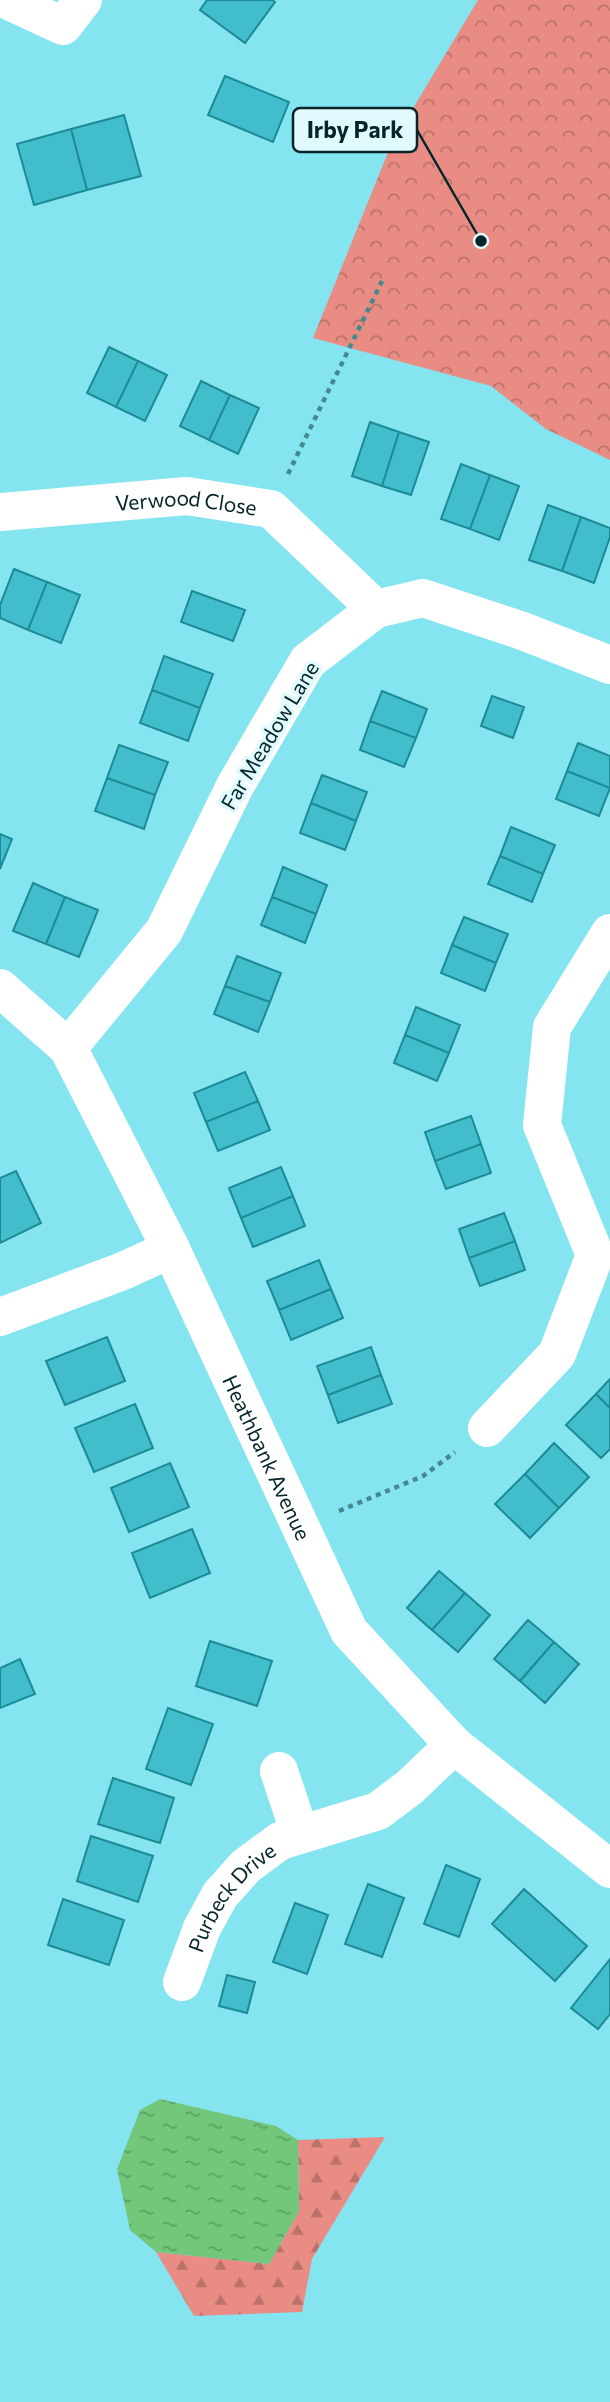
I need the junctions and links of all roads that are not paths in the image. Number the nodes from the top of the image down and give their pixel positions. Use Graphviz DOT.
graph roads {
  1 [pos="7,0"];
  2 [pos="73,13"];
  3 [pos="0,512"];
  4 [pos="376,609"];
  5 [pos="610,665"];
  6 [pos="610,933"];
  7 [pos="0,989"];
  8 [pos="68,1048"];
  9 [pos="171,1248"];
  10 [pos="603,1252"];
  11 [pos="0,1317"];
  12 [pos="487,1428"];
  13 [pos="454,1745"];
  14 [pos="279,1771"];
  15 [pos="300,1834"];
  16 [pos="610,1869"];
  17 [pos="182,1982"];
  1 -- 2 [label="street"];
  3 -- 4 [label="street, Verwood Close"];
  4 -- 5 [label="street, Far Meadow Lane"];
  4 -- 8 [label="street, Far Meadow Lane"];
  6 -- 10 [label="street"];
  7 -- 8 [label="street, Heathbank Avenue"];
  8 -- 9 [label="street, Heathbank Avenue"];
  9 -- 11 [label="street"];
  9 -- 13 [label="street, Heathbank Avenue"];
  10 -- 12 [label="street"];
  13 -- 15 [label="street, Purbeck Drive"];
  13 -- 16 [label="street, Heathbank Avenue"];
  14 -- 15 [label="street, Purbeck Drive"];
  15 -- 17 [label="street, Purbeck Drive"];
}
